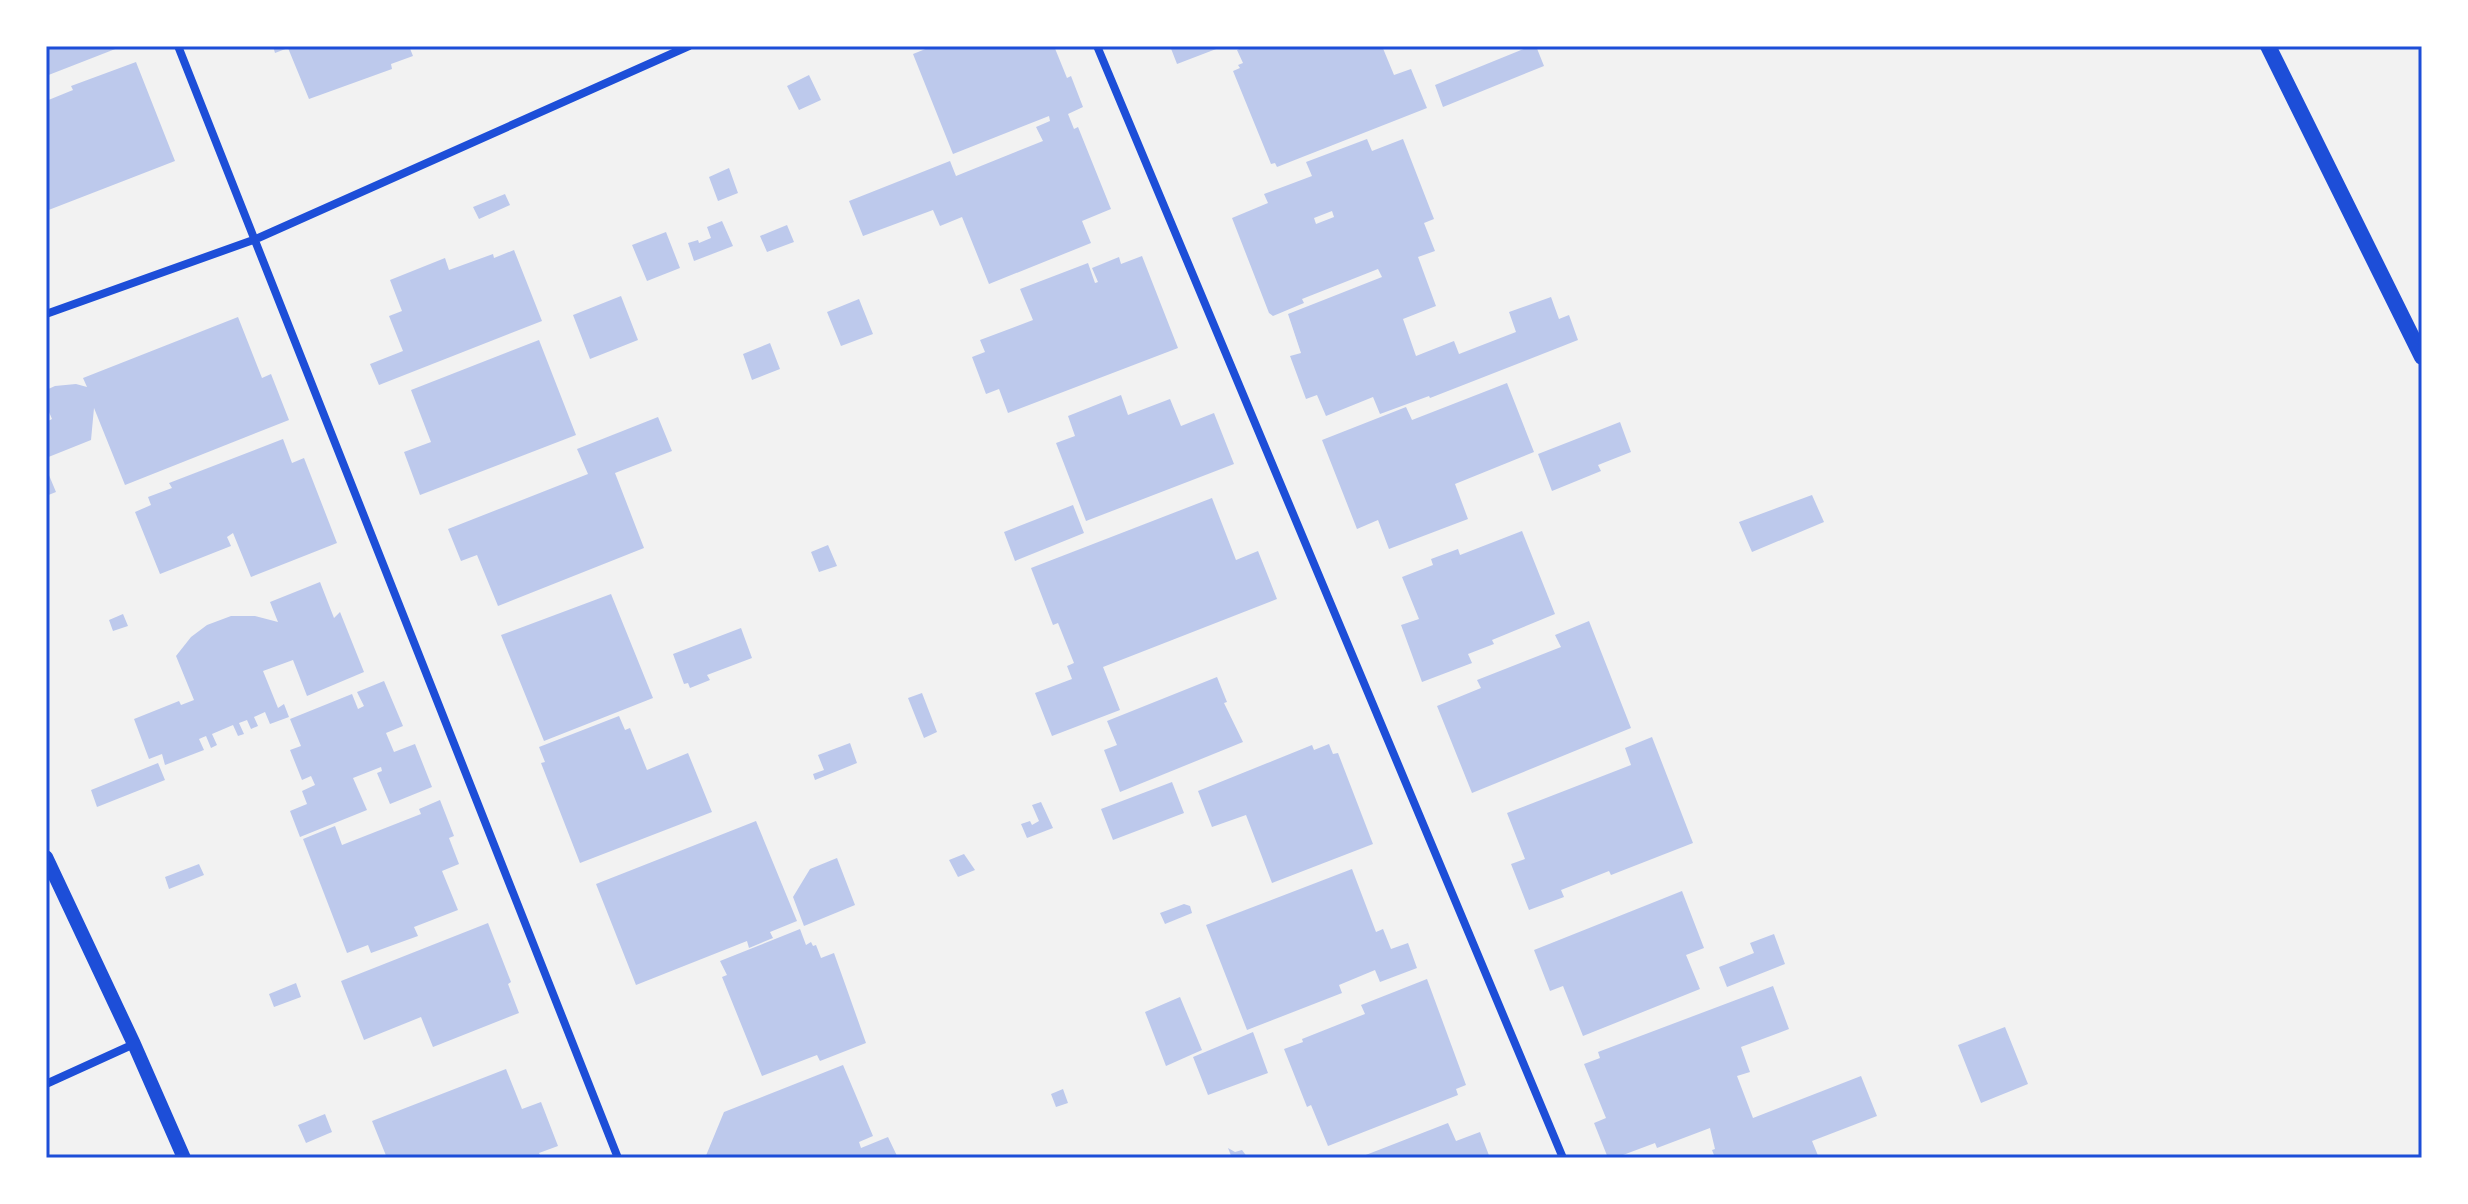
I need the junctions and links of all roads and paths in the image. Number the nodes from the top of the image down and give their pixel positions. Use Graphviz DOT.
graph roads {
  1 [pos="178,46"];
  2 [pos="689,46"];
  3 [pos="1097,46"];
  4 [pos="2268,46"];
  5 [pos="256,239"];
  6 [pos="46,314"];
  7 [pos="2422,357"];
  8 [pos="46,857"];
  9 [pos="134,1044"];
  10 [pos="46,1084"];
  11 [pos="184,1158"];
  12 [pos="618,1158"];
  13 [pos="1563,1158"];
  1 -- 5 [label="street"];
  2 -- 5 [label="street"];
  3 -- 13 [label="street"];
  4 -- 7 [label="main road"];
  5 -- 6 [label="street"];
  5 -- 12 [label="street"];
  8 -- 9 [label="street"];
  9 -- 10 [label="street"];
  9 -- 11 [label="street"];
}
